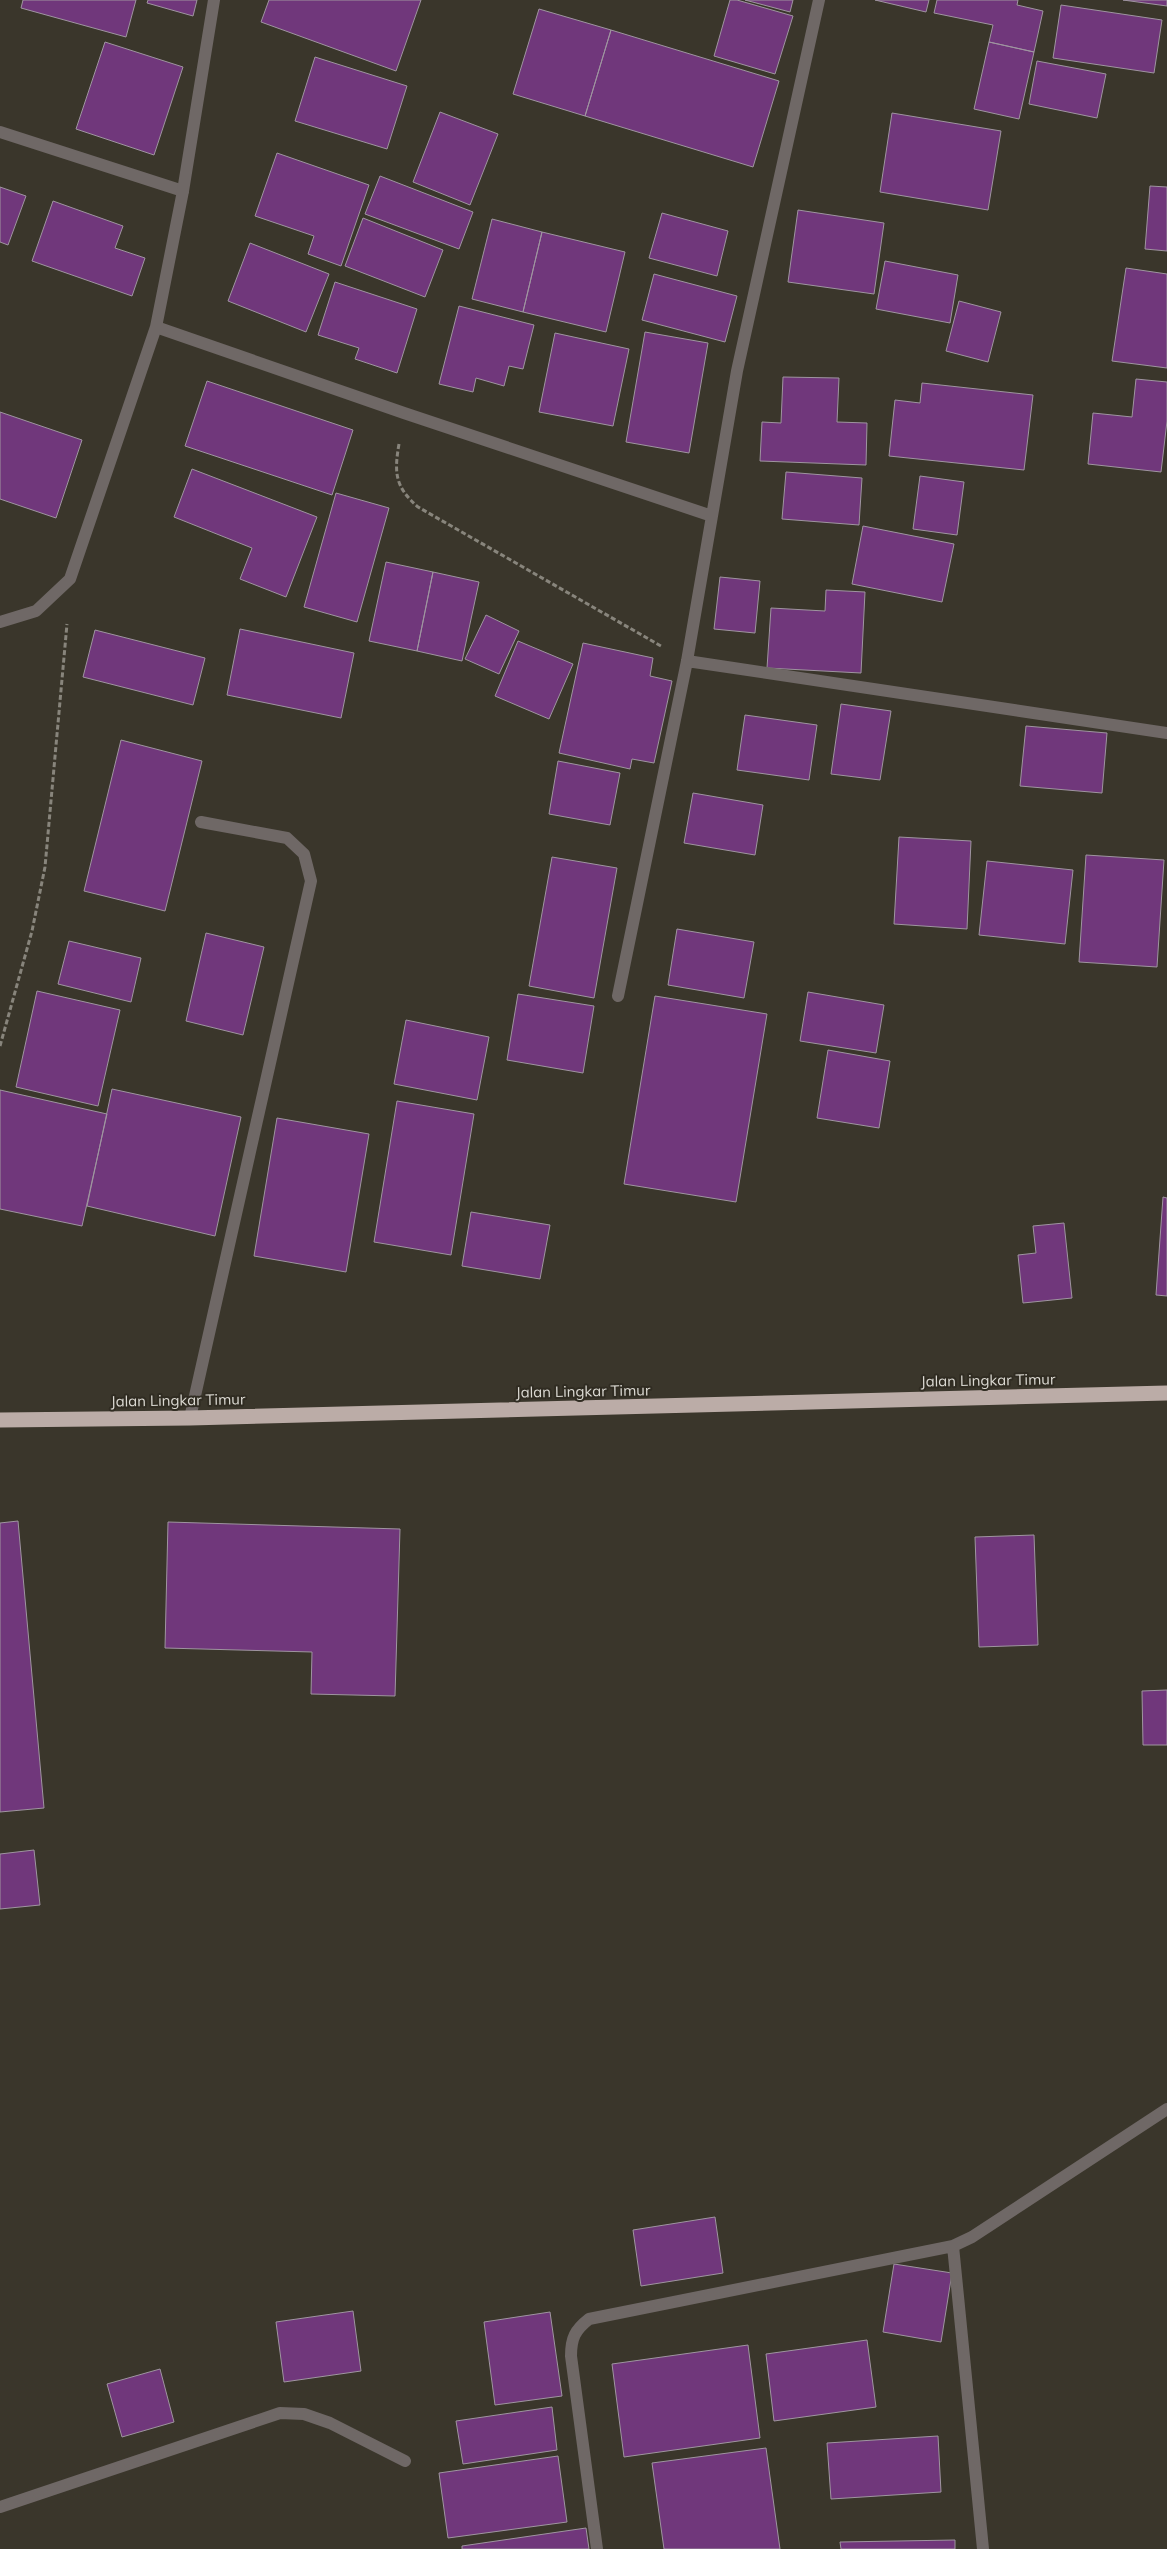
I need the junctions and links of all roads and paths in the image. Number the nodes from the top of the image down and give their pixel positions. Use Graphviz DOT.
graph roads {
  1 [pos="214,0"];
  2 [pos="820,0"];
  3 [pos="0,132"];
  4 [pos="183,191"];
  5 [pos="156,327"];
  6 [pos="404,414"];
  7 [pos="712,516"];
  8 [pos="70,579"];
  9 [pos="0,622"];
  10 [pos="687,661"];
  11 [pos="1167,733"];
  12 [pos="201,822"];
  13 [pos="618,996"];
  14 [pos="0,1046"];
  15 [pos="1167,1393"];
  16 [pos="190,1418"];
  17 [pos="0,1420"];
  18 [pos="1167,2109"];
  19 [pos="952,2246"];
  20 [pos="405,2461"];
  21 [pos="0,2507"];
  22 [pos="597,2549"];
  23 [pos="983,2549"];
  1 -- 4 [label="street"];
  2 -- 7 [label="street"];
  3 -- 4 [label="street"];
  4 -- 5 [label="street"];
  5 -- 6 [label="street"];
  5 -- 8 [label="street"];
  6 -- 7 [label="street"];
  6 -- 10 [label="path"];
  7 -- 10 [label="street"];
  8 -- 9 [label="street"];
  8 -- 14 [label="path"];
  10 -- 11 [label="street"];
  10 -- 13 [label="street"];
  12 -- 16 [label="street"];
  15 -- 16 [label="highway, Jalan Lingkar Timur"];
  16 -- 17 [label="highway, Jalan Lingkar Timur"];
  18 -- 19 [label="street"];
  19 -- 22 [label="street"];
  19 -- 23 [label="street"];
  20 -- 21 [label="street"];
}
